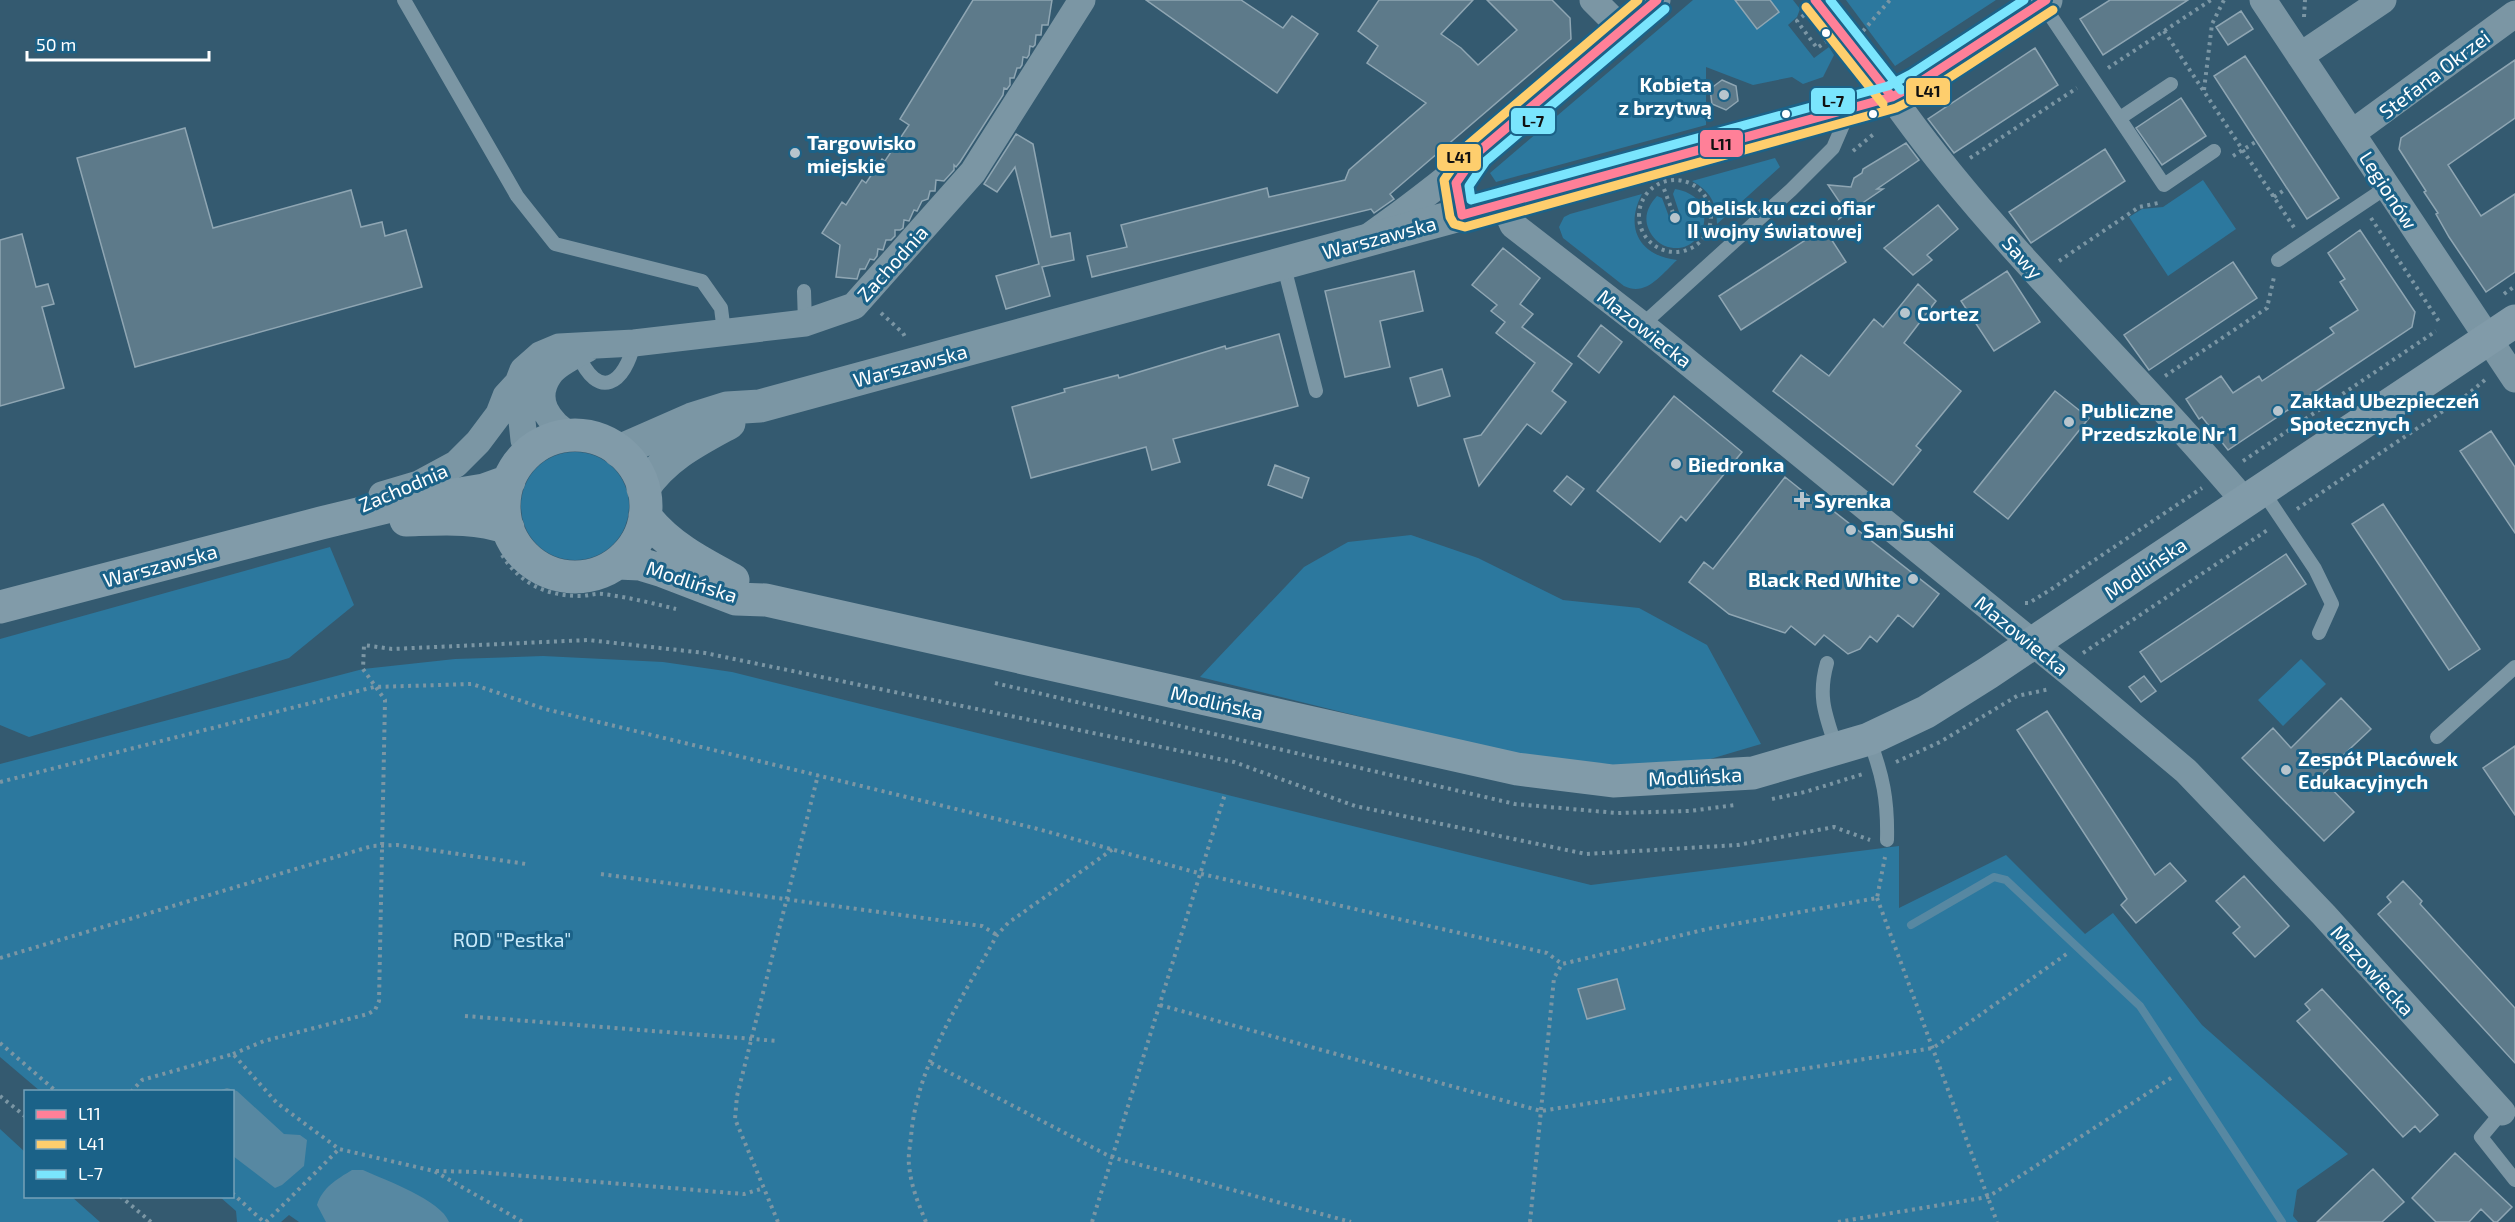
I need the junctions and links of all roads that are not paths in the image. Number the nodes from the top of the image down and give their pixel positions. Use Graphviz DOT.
graph roads {
  1 [pos="404,0"];
  2 [pos="1082,0"];
  3 [pos="1593,0"];
  4 [pos="1657,0"];
  5 [pos="1815,0"];
  6 [pos="2263,0"];
  7 [pos="2383,0"];
  8 [pos="2044,1"];
  9 [pos="2515,14"];
  10 [pos="1622,29"];
  11 [pos="2300,56"];
  12 [pos="2171,84"];
  13 [pos="1892,97"];
  14 [pos="1850,109"];
  15 [pos="2120,118"];
  16 [pos="2352,133"];
  17 [pos="2214,151"];
  18 [pos="1477,153"];
  19 [pos="2387,187"];
  20 [pos="1503,203"];
  21 [pos="1462,215"];
  22 [pos="1360,242"];
  23 [pos="2277,260"];
  24 [pos="1282,263"];
  25 [pos="804,291"];
  26 [pos="2509,308"];
  27 [pos="805,323"];
  28 [pos="1642,325"];
  29 [pos="724,332"];
  30 [pos="634,342"];
  31 [pos="585,350"];
  32 [pos="2503,361"];
  33 [pos="519,383"];
  34 [pos="1316,391"];
  35 [pos="760,406"];
  36 [pos="571,436"];
  37 [pos="619,451"];
  38 [pos="530,452"];
  39 [pos="508,481"];
  40 [pos="2254,496"];
  41 [pos="644,502"];
  42 [pos="321,523"];
  43 [pos="503,539"];
  44 [pos="618,563"];
  45 [pos="766,600"];
  46 [pos="0,607"];
  47 [pos="2319,633"];
  48 [pos="2034,644"];
  49 [pos="1827,663"];
  50 [pos="2515,667"];
  51 [pos="2438,737"];
  52 [pos="1869,739"];
  53 [pos="1837,750"];
  54 [pos="1887,844"];
  55 [pos="2502,1112"];
  56 [pos="2515,1180"];
  1 -- 29 [label="lane"];
  2 -- 27 [label="street, Zachodnia"];
  3 -- 10 [label="street"];
  4 -- 10 [label="street"];
  5 -- 13 [label="lane, Sawy"];
  6 -- 11 [label="street, Legionów"];
  7 -- 11 [label="street"];
  8 -- 13 [label="street, Warszawska"];
  8 -- 15 [label="lane"];
  9 -- 16 [label="street, Stefana Okrzei"];
  10 -- 18 [label="street"];
  11 -- 16 [label="street, Legionów"];
  12 -- 15 [label="lane"];
  13 -- 14 [label="street, Warszawska"];
  13 -- 40 [label="street, Sawy"];
  14 -- 20 [label="street, Warszawska"];
  14 -- 28 [label="lane"];
  15 -- 17 [label="lane"];
  16 -- 19 [label="street, Legionów"];
  18 -- 21 [label="street"];
  18 -- 22 [label="street"];
  19 -- 23 [label="lane"];
  19 -- 32 [label="street, Legionów"];
  20 -- 21 [label="street, Warszawska"];
  20 -- 28 [label="street, Mazowiecka"];
  21 -- 22 [label="street, Warszawska"];
  22 -- 24 [label="street, Warszawska"];
  24 -- 34 [label="lane"];
  24 -- 35 [label="street, Warszawska"];
  25 -- 27 [label="lane"];
  26 -- 32 [label="main road, Modlińska"];
  27 -- 29 [label="street, Zachodnia"];
  28 -- 48 [label="street, Mazowiecka"];
  29 -- 30 [label="street, Zachodnia"];
  30 -- 31 [label="street, Zachodnia"];
  30 -- 31 [label="lane"];
  31 -- 33 [label="street, Zachodnia"];
  31 -- 36 [label="street, Zachodnia"];
  32 -- 40 [label="main road, Modlińska"];
  33 -- 38 [label="street"];
  33 -- 42 [label="street, Zachodnia"];
  35 -- 37 [label="street, Warszawska"];
  35 -- 41 [label="street, Warszawska"];
  36 -- 37 [label="main road"];
  36 -- 38 [label="main road"];
  37 -- 41 [label="main road"];
  38 -- 39 [label="main road"];
  39 -- 42 [label="main road, Warszawska"];
  39 -- 43 [label="main road"];
  40 -- 47 [label="lane"];
  40 -- 48 [label="main road, Modlińska"];
  41 -- 44 [label="main road"];
  41 -- 45 [label="main road, Modlińska"];
  42 -- 43 [label="main road, Warszawska"];
  42 -- 46 [label="main road, Warszawska"];
  43 -- 44 [label="main road"];
  44 -- 45 [label="main road, Modlińska"];
  45 -- 53 [label="main road, Modlińska"];
  48 -- 52 [label="main road, Modlińska"];
  48 -- 55 [label="street, Mazowiecka"];
  49 -- 53 [label="lane"];
  50 -- 51 [label="lane"];
  52 -- 53 [label="main road, Modlińska"];
  52 -- 54 [label="lane"];
  55 -- 56 [label="lane"];
}
